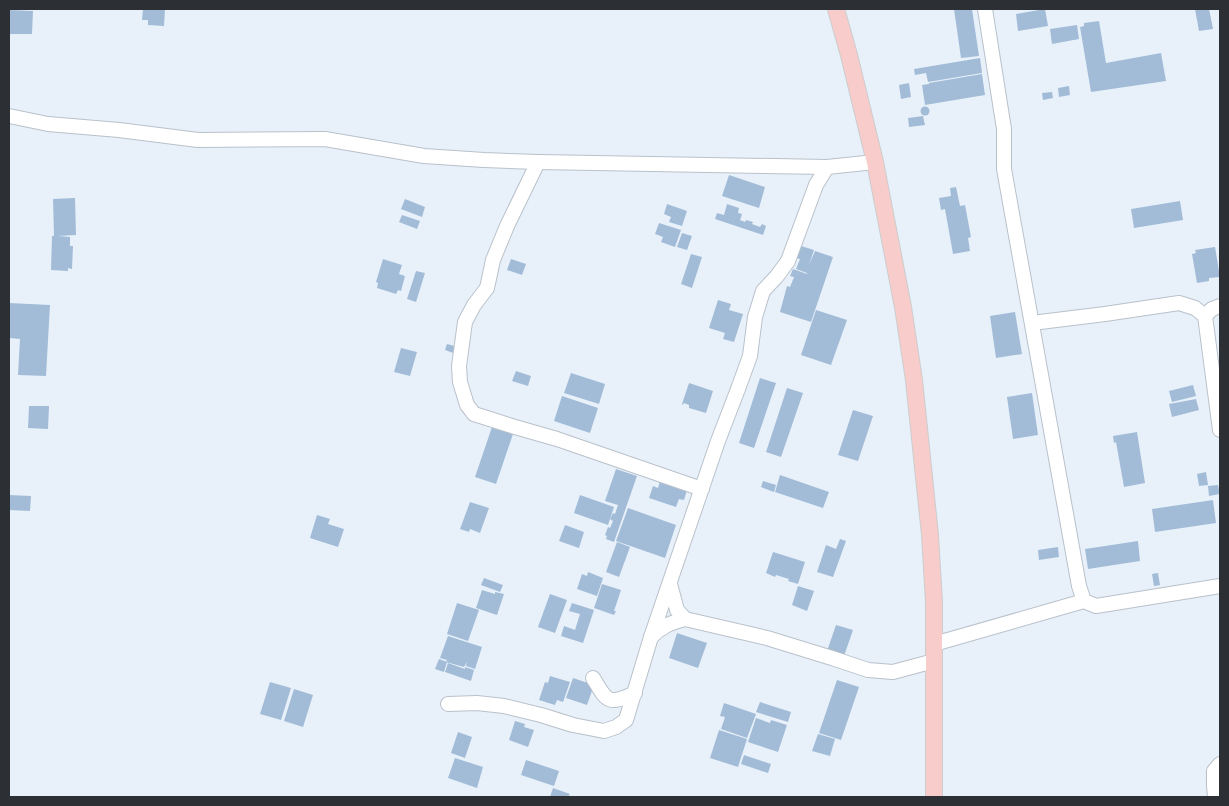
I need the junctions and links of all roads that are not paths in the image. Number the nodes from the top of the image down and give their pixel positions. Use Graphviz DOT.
graph roads {
  1 [pos="836,9"];
  2 [pos="985,9"];
  3 [pos="9,116"];
  4 [pos="538,162"];
  5 [pos="875,162"];
  6 [pos="827,167"];
  7 [pos="1220,306"];
  8 [pos="1205,316"];
  9 [pos="1032,323"];
  10 [pos="1220,424"];
  11 [pos="702,489"];
  12 [pos="670,584"];
  13 [pos="1220,586"];
  14 [pos="1084,600"];
  15 [pos="685,619"];
  16 [pos="651,637"];
  17 [pos="934,652"];
  18 [pos="593,678"];
  19 [pos="634,693"];
  20 [pos="448,704"];
  21 [pos="1220,764"];
  22 [pos="934,797"];
  23 [pos="1216,797"];
  1 -- 5 [label="main road"];
  2 -- 9 [label="street"];
  3 -- 4 [label="street"];
  4 -- 6 [label="street"];
  4 -- 11 [label="street"];
  5 -- 6 [label="street"];
  5 -- 17 [label="main road"];
  6 -- 11 [label="street"];
  7 -- 8 [label="street"];
  8 -- 9 [label="street"];
  8 -- 10 [label="street"];
  9 -- 14 [label="street"];
  11 -- 12 [label="street"];
  12 -- 15 [label="street"];
  12 -- 16 [label="street"];
  13 -- 14 [label="street"];
  14 -- 17 [label="street"];
  15 -- 16 [label="street"];
  15 -- 17 [label="street"];
  16 -- 19 [label="street"];
  17 -- 22 [label="main road"];
  18 -- 19 [label="street"];
  19 -- 20 [label="street"];
  21 -- 23 [label="street"];
}
